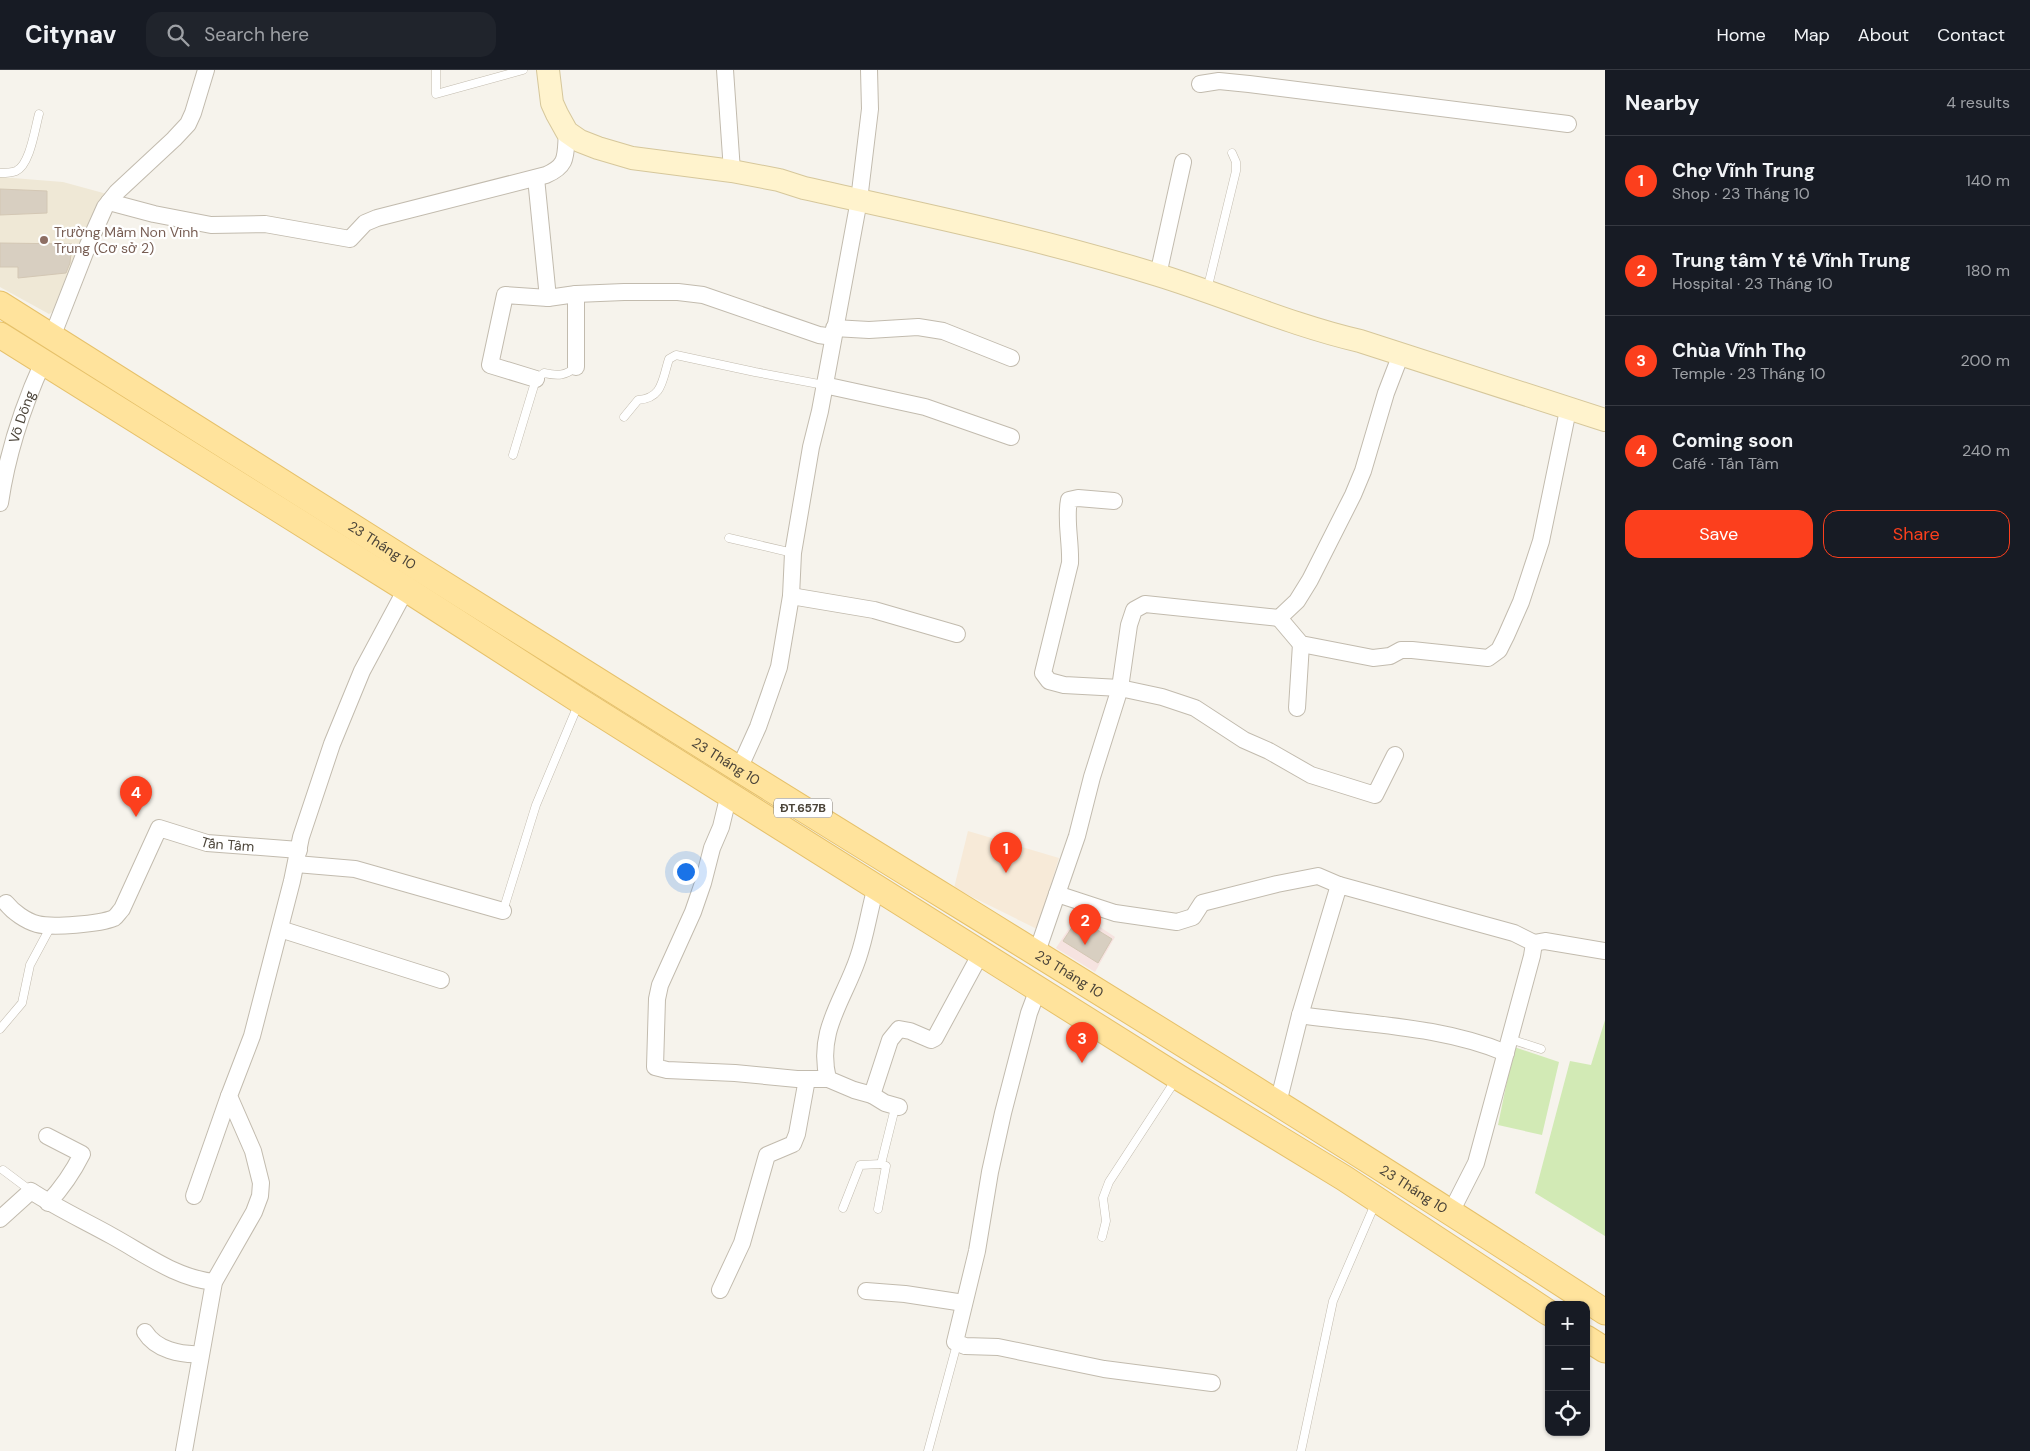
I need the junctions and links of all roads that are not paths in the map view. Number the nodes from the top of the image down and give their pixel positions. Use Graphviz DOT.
graph roads {
  1 [pos="206,70"];
  2 [pos="436,70"];
  3 [pos="522,70"];
  4 [pos="548,70"];
  5 [pos="725,70"];
  6 [pos="869,70"];
  7 [pos="1200,84"];
  8 [pos="39,114"];
  9 [pos="1568,124"];
  10 [pos="567,132"];
  11 [pos="1232,153"];
  12 [pos="1183,162"];
  13 [pos="732,171"];
  14 [pos="0,173"];
  15 [pos="536,178"];
  16 [pos="859,200"];
  17 [pos="109,202"];
  18 [pos="1158,275"];
  19 [pos="1207,292"];
  20 [pos="576,294"];
  21 [pos="548,298"];
  22 [pos="0,304"];
  23 [pos="833,333"];
  24 [pos="0,335"];
  25 [pos="52,337"];
  26 [pos="1401,354"];
  27 [pos="1012,358"];
  28 [pos="43,362"];
  29 [pos="576,367"];
  30 [pos="536,379"];
  31 [pos="824,385"];
  32 [pos="1568,410"];
  33 [pos="624,417"];
  34 [pos="1605,420"];
  35 [pos="1011,436"];
  36 [pos="513,455"];
  37 [pos="1114,501"];
  38 [pos="0,503"];
  39 [pos="729,538"];
  40 [pos="793,553"];
  41 [pos="406,589"];
  42 [pos="792,596"];
  43 [pos="1279,618"];
  44 [pos="957,634"];
  45 [pos="1301,644"];
  46 [pos="1120,688"];
  47 [pos="580,701"];
  48 [pos="1297,708"];
  49 [pos="1395,754"];
  50 [pos="739,769"];
  51 [pos="729,794"];
  52 [pos="298,857"];
  53 [pos="1339,885"];
  54 [pos="876,887"];
  55 [pos="1058,894"];
  56 [pos="6,903"];
  57 [pos="503,911"];
  58 [pos="51,926"];
  59 [pos="280,929"];
  60 [pos="1534,943"];
  61 [pos="1605,951"];
  62 [pos="1037,952"];
  63 [pos="981,953"];
  64 [pos="441,980"];
  65 [pos="1038,989"];
  66 [pos="1300,1016"];
  67 [pos="0,1029"];
  68 [pos="1508,1046"];
  69 [pos="1541,1049"];
  70 [pos="1234,1076"];
  71 [pos="1178,1077"];
  72 [pos="807,1079"];
  73 [pos="828,1079"];
  74 [pos="872,1095"];
  75 [pos="228,1096"];
  76 [pos="1217,1101"];
  77 [pos="1278,1103"];
  78 [pos="899,1107"];
  79 [pos="47,1136"];
  80 [pos="881,1164"];
  81 [pos="3,1170"];
  82 [pos="31,1190"];
  83 [pos="194,1196"];
  84 [pos="1377,1200"];
  85 [pos="48,1202"];
  86 [pos="843,1208"];
  87 [pos="878,1209"];
  88 [pos="1451,1212"];
  89 [pos="0,1219"];
  90 [pos="1102,1237"];
  91 [pos="214,1282"];
  92 [pos="720,1290"];
  93 [pos="866,1292"];
  94 [pos="964,1303"];
  95 [pos="1545,1310"];
  96 [pos="1605,1312"];
  97 [pos="145,1332"];
  98 [pos="1590,1341"];
  99 [pos="957,1344"];
  100 [pos="1605,1350"];
  101 [pos="200,1354"];
  102 [pos="1212,1383"];
  103 [pos="184,1451"];
  104 [pos="928,1451"];
  105 [pos="1301,1451"];
  1 -- 17 [label="street"];
  2 -- 3 [label="lane"];
  4 -- 10 [label="street"];
  5 -- 13 [label="street"];
  6 -- 16 [label="street"];
  7 -- 9 [label="street"];
  8 -- 14 [label="lane"];
  10 -- 13 [label="street"];
  10 -- 15 [label="street"];
  11 -- 19 [label="lane"];
  12 -- 18 [label="street"];
  13 -- 16 [label="street"];
  15 -- 17 [label="street"];
  15 -- 21 [label="street"];
  16 -- 18 [label="street"];
  16 -- 23 [label="street"];
  17 -- 25 [label="street"];
  18 -- 19 [label="street"];
  19 -- 26 [label="street"];
  20 -- 21 [label="street"];
  20 -- 23 [label="street"];
  20 -- 29 [label="street"];
  21 -- 30 [label="street"];
  22 -- 25 [label="main road, 23 Tháng 10 / ĐT.657B"];
  23 -- 27 [label="street"];
  23 -- 31 [label="street"];
  24 -- 28 [label="main road, 23 Tháng 10 / ĐT.657B"];
  25 -- 28 [label="main road"];
  25 -- 50 [label="main road, 23 Tháng 10 / ĐT.657B"];
  26 -- 32 [label="street"];
  26 -- 43 [label="street"];
  28 -- 38 [label="street, Võ Dõng"];
  28 -- 41 [label="main road, 23 Tháng 10 / ĐT.657B"];
  29 -- 30 [label="lane"];
  30 -- 36 [label="lane"];
  31 -- 33 [label="lane"];
  31 -- 35 [label="street"];
  31 -- 40 [label="street"];
  32 -- 34 [label="street"];
  32 -- 45 [label="street"];
  37 -- 46 [label="street"];
  39 -- 40 [label="lane"];
  40 -- 42 [label="street"];
  41 -- 47 [label="main road, 23 Tháng 10 / ĐT.657B"];
  41 -- 52 [label="street"];
  42 -- 44 [label="street"];
  42 -- 50 [label="street"];
  43 -- 45 [label="street"];
  43 -- 46 [label="street"];
  45 -- 48 [label="street"];
  46 -- 49 [label="street"];
  46 -- 55 [label="street"];
  47 -- 51 [label="main road, 23 Tháng 10 / ĐT.657B"];
  47 -- 57 [label="lane"];
  50 -- 51 [label="main road"];
  50 -- 62 [label="main road, 23 Tháng 10 / ĐT.657B"];
  51 -- 54 [label="main road, 23 Tháng 10 / ĐT.657B"];
  51 -- 72 [label="street"];
  52 -- 57 [label="street, Tấn Tâm"];
  52 -- 58 [label="street, Tấn Tâm"];
  52 -- 59 [label="street"];
  53 -- 55 [label="street"];
  53 -- 60 [label="street"];
  53 -- 66 [label="street"];
  54 -- 63 [label="main road, 23 Tháng 10 / ĐT.657B"];
  54 -- 73 [label="street"];
  55 -- 62 [label="street"];
  56 -- 58 [label="street"];
  58 -- 67 [label="lane"];
  59 -- 64 [label="street"];
  59 -- 75 [label="street"];
  60 -- 61 [label="street"];
  60 -- 68 [label="street"];
  62 -- 70 [label="main road, 23 Tháng 10 / ĐT.657B"];
  63 -- 65 [label="main road, 23 Tháng 10 / ĐT.657B"];
  63 -- 74 [label="street"];
  65 -- 71 [label="main road, 23 Tháng 10 / ĐT.657B"];
  65 -- 94 [label="street"];
  66 -- 68 [label="street"];
  66 -- 77 [label="street"];
  68 -- 69 [label="lane"];
  68 -- 88 [label="street"];
  70 -- 76 [label="main road"];
  70 -- 77 [label="main road, 23 Tháng 10 / ĐT.657B"];
  71 -- 76 [label="main road, 23 Tháng 10 / ĐT.657B"];
  71 -- 90 [label="lane"];
  72 -- 73 [label="street"];
  72 -- 92 [label="street"];
  73 -- 74 [label="street"];
  74 -- 78 [label="street"];
  75 -- 83 [label="street"];
  75 -- 91 [label="street"];
  76 -- 84 [label="main road, 23 Tháng 10 / ĐT.657B"];
  77 -- 88 [label="main road, 23 Tháng 10 / ĐT.657B"];
  78 -- 80 [label="lane"];
  79 -- 85 [label="street"];
  80 -- 86 [label="lane"];
  80 -- 87 [label="lane"];
  81 -- 82 [label="lane"];
  82 -- 85 [label="street"];
  82 -- 89 [label="street"];
  84 -- 95 [label="main road, 23 Tháng 10 / ĐT.657B"];
  84 -- 105 [label="lane"];
  85 -- 91 [label="street"];
  88 -- 96 [label="main road, 23 Tháng 10 / ĐT.657B"];
  91 -- 101 [label="street"];
  93 -- 94 [label="street"];
  94 -- 99 [label="street"];
  97 -- 101 [label="street"];
  98 -- 100 [label="main road"];
  99 -- 102 [label="street"];
  99 -- 104 [label="lane"];
  101 -- 103 [label="street"];
}
